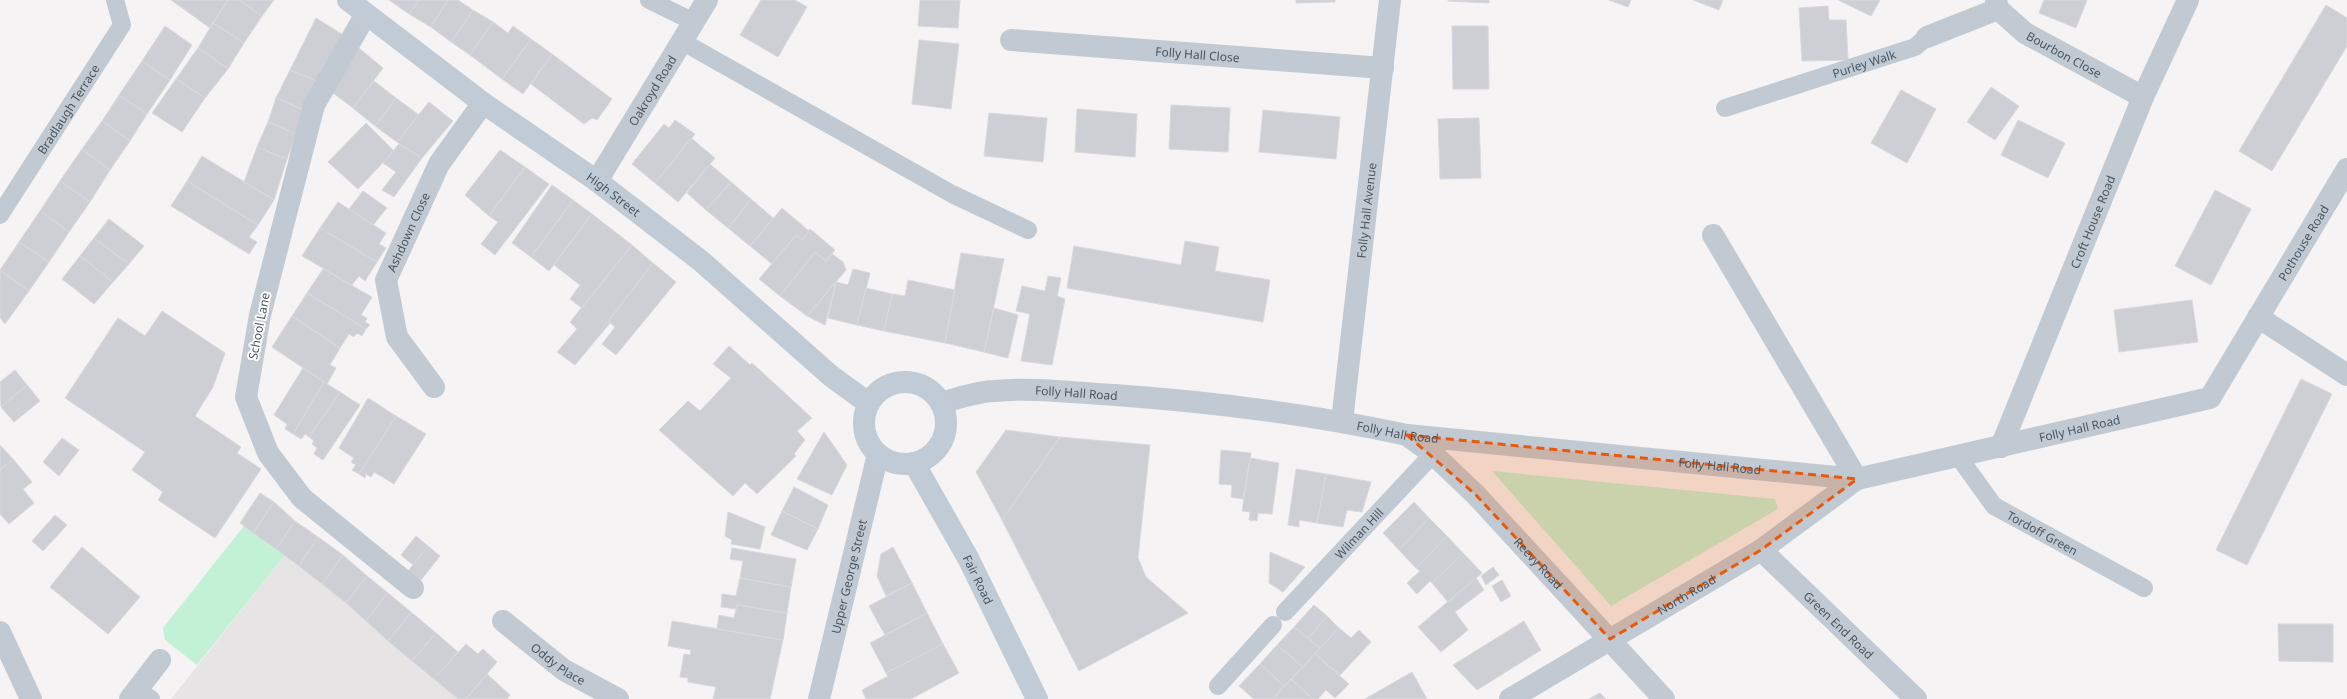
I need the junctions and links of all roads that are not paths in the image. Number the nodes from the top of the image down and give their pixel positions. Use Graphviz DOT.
graph roads {
  1 [pos="115,0"];
  2 [pos="348,0"];
  3 [pos="648,0"];
  4 [pos="707,0"];
  5 [pos="1390,0"];
  6 [pos="2188,0"];
  7 [pos="1997,4"];
  8 [pos="366,14"];
  9 [pos="694,22"];
  10 [pos="1927,37"];
  11 [pos="1011,40"];
  12 [pos="683,42"];
  13 [pos="1383,68"];
  14 [pos="2143,96"];
  15 [pos="483,103"];
  16 [pos="1725,108"];
  17 [pos="2347,169"];
  18 [pos="597,181"];
  19 [pos="0,216"];
  20 [pos="1028,230"];
  21 [pos="1713,235"];
  22 [pos="2258,317"];
  23 [pos="2347,376"];
  24 [pos="434,387"];
  25 [pos="941,403"];
  26 [pos="868,404"];
  27 [pos="1342,421"];
  28 [pos="1407,435"];
  29 [pos="2001,446"];
  30 [pos="878,454"];
  31 [pos="1432,454"];
  32 [pos="1958,456"];
  33 [pos="914,463"];
  34 [pos="1857,480"];
  35 [pos="1761,550"];
  36 [pos="413,588"];
  37 [pos="2144,588"];
  38 [pos="503,622"];
  39 [pos="0,632"];
  40 [pos="1610,639"];
  41 [pos="160,660"];
  42 [pos="1218,686"];
  43 [pos="139,696"];
  44 [pos="32,699"];
  45 [pos="618,699"];
  46 [pos="819,699"];
  47 [pos="1037,699"];
  48 [pos="1510,699"];
  49 [pos="1664,699"];
  50 [pos="1916,699"];
  1 -- 19 [label="lane, Bradlaugh Terrace"];
  2 -- 8 [label="main road, High Street"];
  3 -- 9 [label="lane"];
  4 -- 9 [label="street, Oakroyd Road"];
  5 -- 13 [label="street, Folly Hall Avenue"];
  6 -- 14 [label="street, Croft House Road"];
  7 -- 10 [label="street, Purley Walk"];
  7 -- 14 [label="street, Bourbon Close"];
  8 -- 15 [label="main road, High Street"];
  8 -- 36 [label="street, School Lane"];
  9 -- 12 [label="street, Oakroyd Road"];
  10 -- 16 [label="lane, Purley Walk"];
  11 -- 13 [label="street, Folly Hall Close"];
  12 -- 18 [label="street, Oakroyd Road"];
  12 -- 20 [label="lane"];
  13 -- 27 [label="street, Folly Hall Avenue"];
  14 -- 29 [label="street, Croft House Road"];
  15 -- 18 [label="main road, High Street"];
  15 -- 24 [label="street, Ashdown Close"];
  17 -- 22 [label="street, Pothouse Road"];
  18 -- 26 [label="main road, High Street"];
  21 -- 34 [label="street"];
  22 -- 23 [label="street"];
  22 -- 29 [label="street, Folly Hall Road"];
  25 -- 26 [label="main road"];
  25 -- 27 [label="street, Folly Hall Road"];
  25 -- 33 [label="main road"];
  26 -- 30 [label="main road"];
  27 -- 28 [label="street, Folly Hall Road"];
  28 -- 31 [label="street, Reevy Road"];
  28 -- 34 [label="street, Folly Hall Road"];
  29 -- 32 [label="street, Folly Hall Road"];
  30 -- 33 [label="main road"];
  30 -- 46 [label="street, Upper George Street"];
  31 -- 40 [label="street, Reevy Road"];
  31 -- 42 [label="lane, Wilman Hill"];
  32 -- 34 [label="street, Folly Hall Road"];
  32 -- 37 [label="lane, Tordoff Green"];
  33 -- 47 [label="main road, Fair Road"];
  34 -- 35 [label="street, North Road"];
  35 -- 40 [label="street, North Road"];
  35 -- 50 [label="street, Green End Road"];
  38 -- 45 [label="street, Oddy Place"];
  39 -- 44 [label="street"];
  40 -- 48 [label="street, North Road"];
  40 -- 49 [label="street, Reevy Road"];
  41 -- 43 [label="street"];
}
